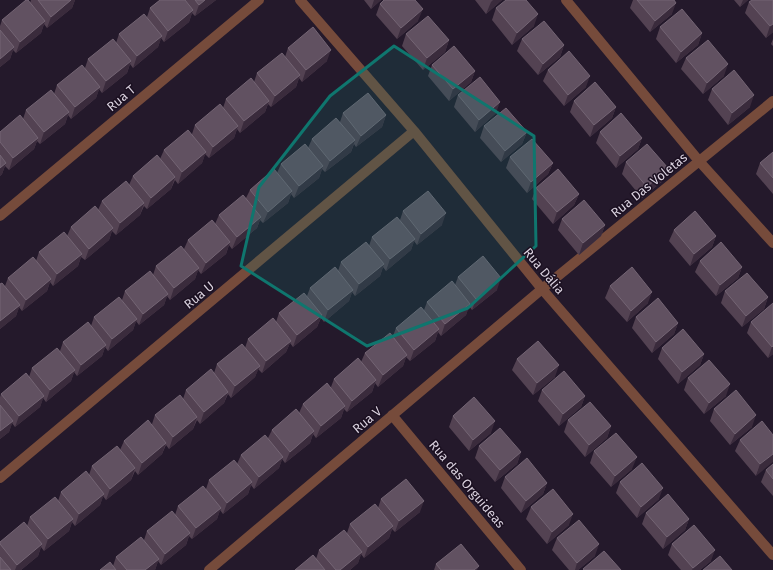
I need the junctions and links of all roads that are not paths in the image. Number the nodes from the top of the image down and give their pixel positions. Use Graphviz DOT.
graph roads {
  1 [pos="259,0"];
  2 [pos="300,0"];
  3 [pos="566,0"];
  4 [pos="773,101"];
  5 [pos="414,131"];
  6 [pos="699,161"];
  7 [pos="0,216"];
  8 [pos="773,243"];
  9 [pos="542,290"];
  10 [pos="392,415"];
  11 [pos="0,478"];
  12 [pos="773,555"];
  13 [pos="209,570"];
  14 [pos="521,570"];
  1 -- 7 [label="street, Rua T"];
  2 -- 5 [label="street, Rua Dália"];
  3 -- 6 [label="street"];
  4 -- 6 [label="street, Rua Das Voletas"];
  5 -- 9 [label="street, Rua Dália"];
  5 -- 11 [label="street, Rua U"];
  6 -- 8 [label="street"];
  6 -- 9 [label="street, Rua Das Voletas"];
  9 -- 10 [label="street, Rua V"];
  9 -- 12 [label="street, Rua Dália"];
  10 -- 13 [label="street, Rua V"];
  10 -- 14 [label="street, Rua das Orguideas"];
}
